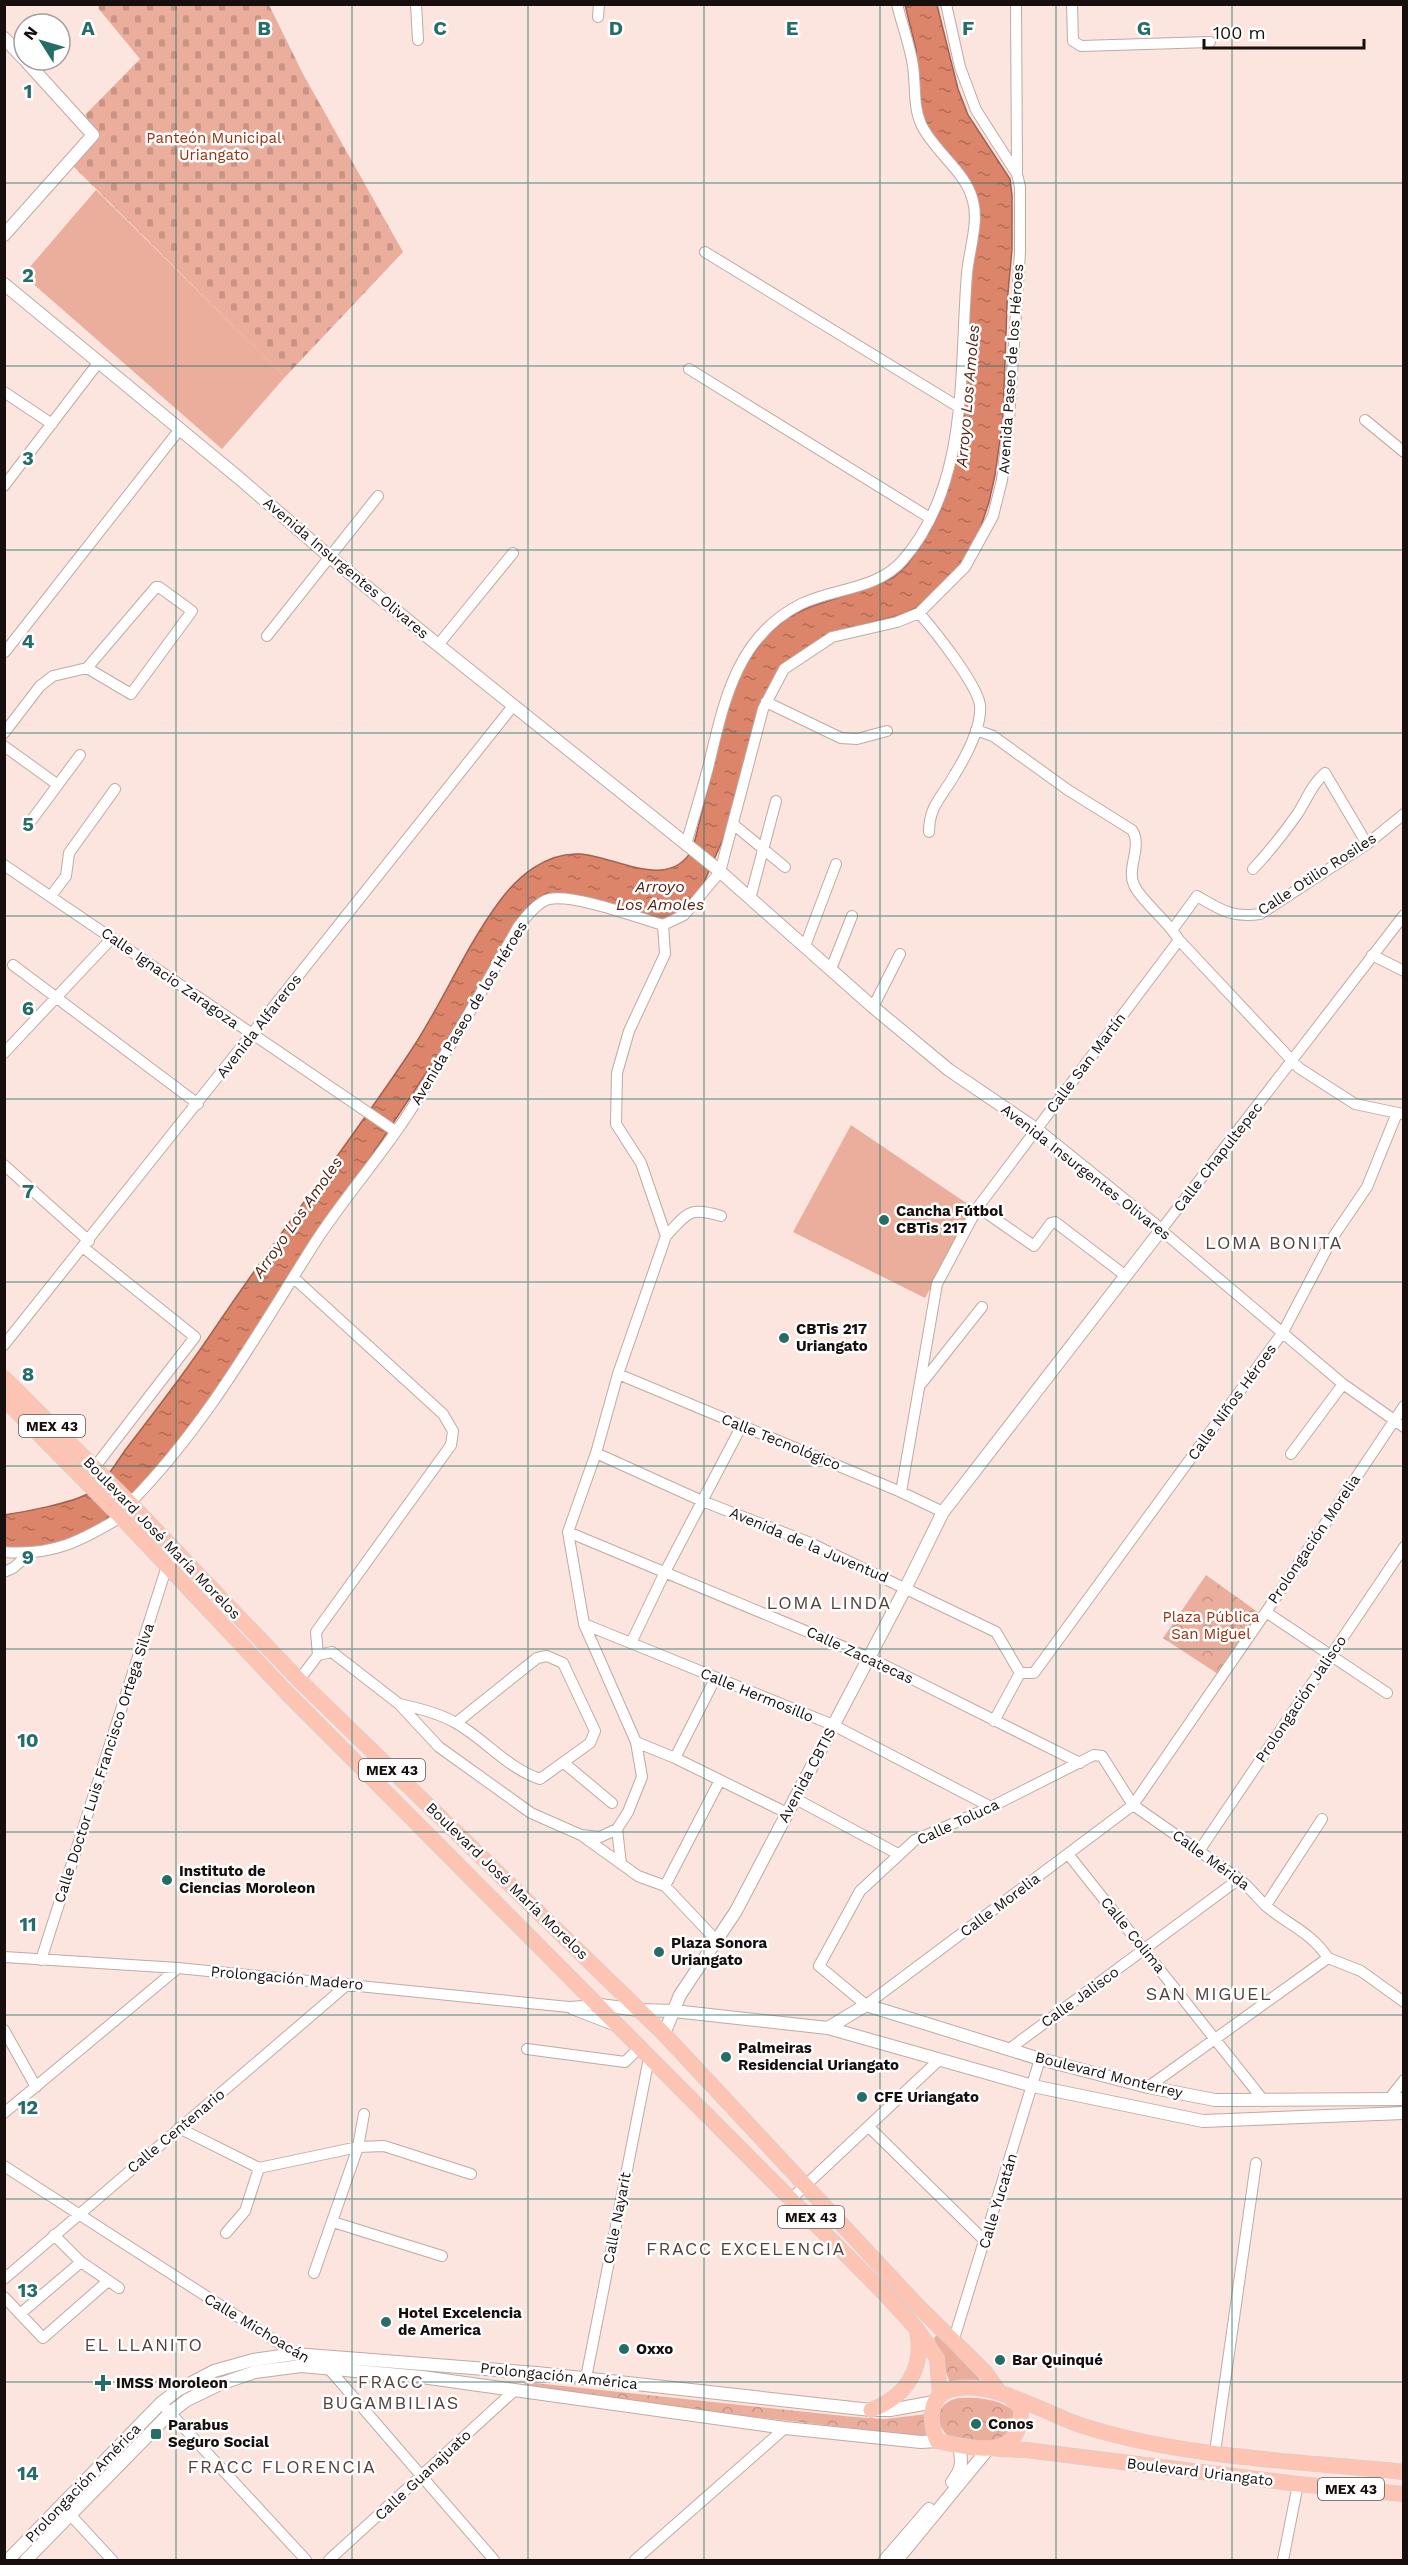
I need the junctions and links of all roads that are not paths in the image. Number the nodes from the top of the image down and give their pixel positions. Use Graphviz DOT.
graph roads {
  1 [pos="416,4"];
  2 [pos="599,4"];
  3 [pos="897,4"];
  4 [pos="946,4"];
  5 [pos="1016,4"];
  6 [pos="1072,4"];
  7 [pos="598,16"];
  8 [pos="418,40"];
  9 [pos="1210,42"];
  10 [pos="35,72"];
  11 [pos="1017,174"];
  12 [pos="4,235"];
  13 [pos="705,252"];
  14 [pos="4,284"];
  15 [pos="99,363"];
  16 [pos="689,369"];
  17 [pos="4,392"];
  18 [pos="957,406"];
  19 [pos="1365,420"];
  20 [pos="52,424"];
  21 [pos="180,429"];
  22 [pos="1404,452"];
  23 [pos="4,486"];
  24 [pos="378,496"];
  25 [pos="930,519"];
  26 [pos="513,553"];
  27 [pos="330,557"];
  28 [pos="919,613"];
  29 [pos="267,636"];
  30 [pos="438,645"];
  31 [pos="5,652"];
  32 [pos="87,668"];
  33 [pos="766,702"];
  34 [pos="513,706"];
  35 [pos="976,730"];
  36 [pos="887,731"];
  37 [pos="4,733"];
  38 [pos="4,746"];
  39 [pos="80,754"];
  40 [pos="58,785"];
  41 [pos="115,789"];
  42 [pos="776,801"];
  43 [pos="1404,814"];
  44 [pos="734,824"];
  45 [pos="28,825"];
  46 [pos="929,832"];
  47 [pos="1367,843"];
  48 [pos="688,846"];
  49 [pos="763,849"];
  50 [pos="836,864"];
  51 [pos="4,865"];
  52 [pos="785,867"];
  53 [pos="1253,869"];
  54 [pos="718,870"];
  55 [pos="51,896"];
  56 [pos="750,899"];
  57 [pos="1404,915"];
  58 [pos="852,916"];
  59 [pos="663,925"];
  60 [pos="1173,929"];
  61 [pos="112,938"];
  62 [pos="1179,940"];
  63 [pos="805,946"];
  64 [pos="900,954"];
  65 [pos="1372,955"];
  66 [pos="13,965"];
  67 [pos="831,969"];
  68 [pos="1404,971"];
  69 [pos="57,997"];
  70 [pos="873,1007"];
  71 [pos="251,1035"];
  72 [pos="4,1053"];
  73 [pos="1292,1061"];
  74 [pos="198,1104"];
  75 [pos="1400,1114"];
  76 [pos="1036,1129"];
  77 [pos="393,1130"];
  78 [pos="4,1166"];
  79 [pos="978,1207"];
  80 [pos="721,1216"];
  81 [pos="1161,1230"];
  82 [pos="666,1236"];
  83 [pos="87,1244"];
  84 [pos="1126,1276"];
  85 [pos="295,1279"];
  86 [pos="982,1307"];
  87 [pos="1283,1332"];
  88 [pos="4,1345"];
  89 [pos="618,1374"];
  90 [pos="4,1378"];
  91 [pos="1343,1384"];
  92 [pos="919,1387"];
  93 [pos="4,1399"];
  94 [pos="1404,1406"];
  95 [pos="1393,1421"];
  96 [pos="741,1426"];
  97 [pos="1404,1427"];
  98 [pos="596,1453"];
  99 [pos="1292,1454"];
  100 [pos="95,1475"];
  101 [pos="901,1491"];
  102 [pos="702,1501"];
  103 [pos="129,1502"];
  104 [pos="943,1512"];
  105 [pos="118,1514"];
  106 [pos="568,1532"];
  107 [pos="1404,1547"];
  108 [pos="4,1552"];
  109 [pos="178,1553"];
  110 [pos="29,1554"];
  111 [pos="167,1566"];
  112 [pos="4,1572"];
  113 [pos="665,1572"];
  114 [pos="906,1587"];
  115 [pos="1266,1612"];
  116 [pos="584,1624"];
  117 [pos="631,1643"];
  118 [pos="318,1655"];
  119 [pos="1330,1655"];
  120 [pos="868,1657"];
  121 [pos="1020,1673"];
  122 [pos="715,1679"];
  123 [pos="299,1680"];
  124 [pos="1387,1693"];
  125 [pos="399,1704"];
  126 [pos="994,1721"];
  127 [pos="456,1723"];
  128 [pos="833,1725"];
  129 [pos="636,1742"];
  130 [pos="1102,1756"];
  131 [pos="675,1758"];
  132 [pos="564,1763"];
  133 [pos="1080,1763"];
  134 [pos="719,1782"];
  135 [pos="794,1798"];
  136 [pos="612,1803"];
  137 [pos="1133,1805"];
  138 [pos="991,1807"];
  139 [pos="787,1813"];
  140 [pos="1322,1819"];
  141 [pos="617,1829"];
  142 [pos="581,1834"];
  143 [pos="1199,1851"];
  144 [pos="898,1854"];
  145 [pos="1068,1854"];
  146 [pos="621,1864"];
  147 [pos="1239,1879"];
  148 [pos="665,1886"];
  149 [pos="1266,1905"];
  150 [pos="717,1941"];
  151 [pos="1145,1949"];
  152 [pos="4,1957"];
  153 [pos="1328,1958"];
  154 [pos="41,1960"];
  155 [pos="178,1968"];
  156 [pos="348,1984"];
  157 [pos="1404,2002"];
  158 [pos="600,2005"];
  159 [pos="867,2005"];
  160 [pos="569,2007"];
  161 [pos="639,2010"];
  162 [pos="674,2011"];
  163 [pos="850,2014"];
  164 [pos="828,2028"];
  165 [pos="621,2029"];
  166 [pos="4,2030"];
  167 [pos="664,2034"];
  168 [pos="854,2036"];
  169 [pos="1216,2039"];
  170 [pos="527,2049"];
  171 [pos="1008,2050"];
  172 [pos="644,2053"];
  173 [pos="1040,2059"];
  174 [pos="938,2061"];
  175 [pos="1404,2080"];
  176 [pos="1033,2086"];
  177 [pos="36,2087"];
  178 [pos="1148,2087"];
  179 [pos="1389,2099"];
  180 [pos="1404,2099"];
  181 [pos="1264,2101"];
  182 [pos="4,2113"];
  183 [pos="1404,2113"];
  184 [pos="364,2114"];
  185 [pos="869,2127"];
  186 [pos="179,2128"];
  187 [pos="357,2147"];
  188 [pos="1256,2163"];
  189 [pos="4,2166"];
  190 [pos="259,2168"];
  191 [pos="471,2174"];
  192 [pos="805,2185"];
  193 [pos="792,2198"];
  194 [pos="78,2214"];
  195 [pos="333,2222"];
  196 [pos="226,2233"];
  197 [pos="54,2235"];
  198 [pos="986,2242"];
  199 [pos="442,2256"];
  200 [pos="81,2262"];
  201 [pos="314,2273"];
  202 [pos="4,2279"];
  203 [pos="108,2281"];
  204 [pos="119,2288"];
  205 [pos="4,2297"];
  206 [pos="20,2314"];
  207 [pos="916,2328"];
  208 [pos="953,2342"];
  209 [pos="295,2354"];
  210 [pos="330,2370"];
  211 [pos="537,2373"];
  212 [pos="586,2378"];
  213 [pos="515,2390"];
  214 [pos="1004,2394"];
  215 [pos="937,2399"];
  216 [pos="161,2403"];
  217 [pos="871,2410"];
  218 [pos="170,2414"];
  219 [pos="785,2428"];
  220 [pos="937,2441"];
  221 [pos="959,2445"];
  222 [pos="992,2449"];
  223 [pos="1215,2452"];
  224 [pos="1404,2472"];
  225 [pos="422,2476"];
  226 [pos="1298,2484"];
  227 [pos="1404,2494"];
  228 [pos="61,2504"];
  229 [pos="70,2515"];
  230 [pos="20,2548"];
  231 [pos="4,2556"];
  232 [pos="8,2560"];
  233 [pos="26,2560"];
  234 [pos="112,2560"];
  235 [pos="306,2560"];
  236 [pos="329,2560"];
  237 [pos="494,2560"];
  238 [pos="635,2560"];
  239 [pos="885,2560"];
  240 [pos="897,2560"];
  241 [pos="1283,2560"];
  1 -- 8 [label="street"];
  2 -- 7 [label="street"];
  3 -- 18 [label="street"];
  4 -- 11 [label="street, Avenida Paseo de los Héroes"];
  5 -- 11 [label="street"];
  6 -- 9 [label="street"];
  10 -- 12 [label="street"];
  11 -- 28 [label="street, Avenida Paseo de los Héroes"];
  13 -- 18 [label="street"];
  14 -- 15 [label="street, Avenida Insurgentes Olivares"];
  15 -- 20 [label="street"];
  15 -- 21 [label="street, Avenida Insurgentes Olivares"];
  16 -- 25 [label="street"];
  17 -- 20 [label="street"];
  18 -- 25 [label="street"];
  19 -- 22 [label="street"];
  20 -- 23 [label="street"];
  21 -- 27 [label="street, Avenida Insurgentes Olivares"];
  21 -- 31 [label="street"];
  24 -- 27 [label="street"];
  25 -- 48 [label="street"];
  26 -- 30 [label="street"];
  27 -- 29 [label="street"];
  27 -- 30 [label="street, Avenida Insurgentes Olivares"];
  28 -- 33 [label="street, Avenida Paseo de los Héroes"];
  28 -- 35 [label="street"];
  30 -- 34 [label="street, Avenida Insurgentes Olivares"];
  32 -- 32 [label="street"];
  32 -- 37 [label="street"];
  33 -- 36 [label="street"];
  33 -- 44 [label="street, Avenida Paseo de los Héroes"];
  34 -- 48 [label="street, Avenida Insurgentes Olivares"];
  34 -- 71 [label="street, Avenida Alfareros"];
  35 -- 46 [label="street"];
  35 -- 60 [label="street"];
  38 -- 40 [label="street"];
  39 -- 40 [label="street"];
  40 -- 45 [label="street"];
  41 -- 55 [label="street"];
  42 -- 49 [label="street"];
  43 -- 47 [label="street, Calle Otilio Rosiles"];
  44 -- 49 [label="street"];
  44 -- 54 [label="street, Avenida Paseo de los Héroes"];
  47 -- 53 [label="street"];
  47 -- 60 [label="street, Calle Otilio Rosiles"];
  48 -- 54 [label="street, Avenida Insurgentes Olivares"];
  49 -- 52 [label="street"];
  49 -- 56 [label="street"];
  50 -- 63 [label="street"];
  51 -- 55 [label="street, Calle Ignacio Zaragoza"];
  54 -- 56 [label="street, Avenida Insurgentes Olivares"];
  54 -- 59 [label="street, Avenida Paseo de los Héroes"];
  55 -- 61 [label="street, Calle Ignacio Zaragoza"];
  56 -- 63 [label="street, Avenida Insurgentes Olivares"];
  57 -- 65 [label="street, Calle Chapultepec"];
  58 -- 67 [label="street"];
  59 -- 77 [label="street, Avenida Paseo de los Héroes"];
  59 -- 82 [label="street"];
  60 -- 62 [label="street"];
  61 -- 69 [label="street"];
  61 -- 71 [label="street, Calle Ignacio Zaragoza"];
  62 -- 73 [label="street"];
  62 -- 76 [label="street, Calle San Martín"];
  63 -- 67 [label="street, Avenida Insurgentes Olivares"];
  64 -- 70 [label="street"];
  65 -- 68 [label="street"];
  65 -- 73 [label="street, Calle Chapultepec"];
  66 -- 69 [label="street"];
  67 -- 70 [label="street, Avenida Insurgentes Olivares"];
  69 -- 72 [label="street"];
  69 -- 74 [label="street"];
  70 -- 76 [label="street, Avenida Insurgentes Olivares"];
  71 -- 74 [label="street, Avenida Alfareros"];
  71 -- 77 [label="street, Calle Ignacio Zaragoza"];
  73 -- 75 [label="street"];
  73 -- 81 [label="street, Calle Chapultepec"];
  74 -- 83 [label="street, Avenida Alfareros"];
  75 -- 87 [label="street, Calle Niños Héroes"];
  76 -- 79 [label="street, Calle San Martín"];
  76 -- 81 [label="street, Avenida Insurgentes Olivares"];
  77 -- 85 [label="street, Avenida Paseo de los Héroes"];
  78 -- 83 [label="street"];
  79 -- 84 [label="street"];
  79 -- 92 [label="street, Calle San Martín"];
  80 -- 82 [label="street"];
  81 -- 84 [label="street, Calle Chapultepec"];
  81 -- 87 [label="street, Avenida Insurgentes Olivares"];
  82 -- 89 [label="street"];
  83 -- 88 [label="street, Avenida Alfareros"];
  83 -- 100 [label="street"];
  84 -- 104 [label="street, Calle Chapultepec"];
  85 -- 103 [label="street, Avenida Paseo de los Héroes"];
  85 -- 118 [label="street"];
  86 -- 92 [label="street"];
  87 -- 91 [label="street, Avenida Insurgentes Olivares"];
  87 -- 121 [label="street, Calle Niños Héroes"];
  89 -- 96 [label="street, Calle Tecnológico"];
  89 -- 98 [label="street"];
  90 -- 100 [label="main road, Boulevard José María Morelos / MEX 43"];
  91 -- 95 [label="street, Avenida Insurgentes Olivares"];
  91 -- 99 [label="street"];
  92 -- 101 [label="street, Calle San Martín"];
  93 -- 100 [label="main road, Boulevard José María Morelos / MEX 43"];
  94 -- 95 [label="street, Prolongación Morelia"];
  95 -- 97 [label="street, Avenida Insurgentes Olivares"];
  95 -- 115 [label="street, Prolongación Morelia"];
  96 -- 101 [label="street, Calle Tecnológico"];
  96 -- 102 [label="street"];
  98 -- 102 [label="street, Avenida de la Juventud"];
  98 -- 106 [label="street"];
  100 -- 103 [label="main road, Boulevard José María Morelos / MEX 43"];
  100 -- 105 [label="main road, Boulevard José María Morelos / MEX 43"];
  101 -- 104 [label="street, Calle Tecnológico"];
  102 -- 113 [label="street"];
  102 -- 114 [label="street, Avenida de la Juventud"];
  103 -- 109 [label="main road, Boulevard José María Morelos / MEX 43"];
  104 -- 114 [label="street, Avenida CBTIS"];
  105 -- 110 [label="street"];
  105 -- 111 [label="main road, Boulevard José María Morelos / MEX 43"];
  106 -- 113 [label="street, Calle Zacatecas"];
  106 -- 116 [label="street"];
  107 -- 119 [label="street, Prolongación Jalisco"];
  108 -- 110 [label="street"];
  109 -- 111 [label="street"];
  109 -- 123 [label="main road, Boulevard José María Morelos / MEX 43"];
  110 -- 112 [label="street"];
  111 -- 154 [label="street, Calle Doctor Luis Francisco Ortega Silva"];
  111 -- 158 [label="main road, Boulevard José María Morelos / MEX 43"];
  113 -- 117 [label="street"];
  113 -- 120 [label="street, Calle Zacatecas"];
  114 -- 120 [label="street, Avenida CBTIS"];
  114 -- 121 [label="street, Avenida de la Juventud"];
  115 -- 119 [label="street"];
  115 -- 137 [label="street, Prolongación Morelia"];
  116 -- 117 [label="street, Calle Hermosillo"];
  116 -- 129 [label="street"];
  117 -- 122 [label="street, Calle Hermosillo"];
  118 -- 123 [label="street"];
  118 -- 125 [label="street"];
  119 -- 124 [label="street"];
  119 -- 143 [label="street, Prolongación Jalisco"];
  120 -- 126 [label="street, Calle Zacatecas"];
  120 -- 128 [label="street, Avenida CBTIS"];
  121 -- 126 [label="street"];
  122 -- 128 [label="street, Calle Hermosillo"];
  122 -- 131 [label="street"];
  123 -- 161 [label="main road, Boulevard José María Morelos / MEX 43"];
  125 -- 127 [label="street"];
  125 -- 142 [label="street"];
  126 -- 133 [label="street, Calle Zacatecas"];
  127 -- 132 [label="street"];
  127 -- 132 [label="street"];
  128 -- 135 [label="street, Avenida CBTIS"];
  128 -- 138 [label="street, Calle Hermosillo"];
  129 -- 131 [label="street"];
  129 -- 141 [label="street"];
  130 -- 133 [label="street, Calle Toluca"];
  130 -- 137 [label="street, Calle Mérida"];
  131 -- 134 [label="street"];
  132 -- 136 [label="street"];
  133 -- 138 [label="street, Calle Toluca"];
  134 -- 139 [label="street"];
  134 -- 148 [label="street"];
  135 -- 139 [label="street, Avenida CBTIS"];
  135 -- 144 [label="street"];
  137 -- 143 [label="street, Calle Mérida"];
  137 -- 145 [label="street, Calle Morelia"];
  138 -- 144 [label="street, Calle Toluca"];
  139 -- 150 [label="street, Avenida CBTIS"];
  140 -- 149 [label="street"];
  141 -- 142 [label="street"];
  141 -- 146 [label="street"];
  142 -- 146 [label="street"];
  143 -- 147 [label="street, Calle Mérida"];
  144 -- 159 [label="street, Calle Toluca"];
  145 -- 151 [label="street, Calle Colima"];
  145 -- 159 [label="street, Calle Morelia"];
  146 -- 148 [label="street"];
  147 -- 149 [label="street, Calle Mérida"];
  147 -- 151 [label="street, Calle Jalisco"];
  148 -- 150 [label="street"];
  149 -- 153 [label="street, Calle Mérida"];
  150 -- 162 [label="street, Avenida CBTIS"];
  151 -- 169 [label="street, Calle Colima"];
  151 -- 171 [label="street, Calle Jalisco"];
  152 -- 154 [label="street, Prolongación Madero"];
  153 -- 157 [label="street"];
  153 -- 169 [label="street"];
  154 -- 155 [label="street, Prolongación Madero"];
  155 -- 156 [label="street, Prolongación Madero"];
  155 -- 177 [label="street"];
  156 -- 160 [label="street, Prolongación Madero"];
  156 -- 186 [label="street, Calle Centenario"];
  158 -- 160 [label="street, Prolongación Madero"];
  158 -- 161 [label="street, Boulevard Monterrey"];
  158 -- 165 [label="main road, Boulevard José María Morelos / MEX 43"];
  159 -- 163 [label="street"];
  159 -- 171 [label="street, Boulevard Monterrey"];
  160 -- 165 [label="street, Prolongación Madero"];
  161 -- 162 [label="street, Boulevard Monterrey"];
  161 -- 165 [label="main road"];
  161 -- 167 [label="main road, Boulevard José María Morelos / MEX 43"];
  162 -- 164 [label="street, Boulevard Monterrey"];
  162 -- 167 [label="street, Avenida CBTIS"];
  163 -- 164 [label="street"];
  163 -- 168 [label="street"];
  164 -- 168 [label="street, Boulevard Monterrey"];
  165 -- 172 [label="main road, Boulevard José María Morelos / MEX 43"];
  166 -- 177 [label="street"];
  167 -- 172 [label="main road"];
  167 -- 192 [label="main road, Boulevard José María Morelos / MEX 43"];
  168 -- 174 [label="street, Boulevard Monterrey"];
  169 -- 178 [label="street"];
  169 -- 181 [label="street, Calle Colima"];
  170 -- 172 [label="street"];
  171 -- 173 [label="street, Boulevard Monterrey"];
  172 -- 193 [label="main road, Boulevard José María Morelos / MEX 43"];
  172 -- 212 [label="street, Calle Nayarit"];
  173 -- 176 [label="street, Calle Yucatán"];
  173 -- 178 [label="street, Boulevard Monterrey"];
  174 -- 176 [label="street, Boulevard Monterrey"];
  174 -- 185 [label="street"];
  175 -- 179 [label="street"];
  176 -- 183 [label="street, Boulevard Monterrey"];
  176 -- 198 [label="street, Calle Yucatán"];
  177 -- 182 [label="street"];
  178 -- 181 [label="street, Boulevard Monterrey"];
  179 -- 180 [label="street, Boulevard Monterrey"];
  179 -- 181 [label="street, Boulevard Monterrey"];
  184 -- 187 [label="street"];
  185 -- 192 [label="street"];
  185 -- 198 [label="street"];
  186 -- 190 [label="street"];
  186 -- 194 [label="street, Calle Centenario"];
  187 -- 190 [label="street"];
  187 -- 191 [label="street"];
  187 -- 195 [label="street"];
  188 -- 223 [label="street"];
  189 -- 194 [label="street, Calle Michoacán"];
  190 -- 196 [label="street"];
  192 -- 193 [label="street"];
  192 -- 208 [label="main road, Boulevard José María Morelos / MEX 43"];
  193 -- 207 [label="main road, Boulevard José María Morelos / MEX 43"];
  194 -- 197 [label="street, Calle Centenario"];
  194 -- 209 [label="street, Calle Michoacán"];
  195 -- 199 [label="street"];
  195 -- 201 [label="street"];
  197 -- 200 [label="street"];
  197 -- 202 [label="street, Calle Centenario"];
  198 -- 208 [label="street, Calle Yucatán"];
  200 -- 203 [label="street"];
  200 -- 206 [label="street"];
  203 -- 204 [label="street"];
  203 -- 206 [label="street"];
  205 -- 206 [label="street"];
  207 -- 215 [label="main road, Boulevard José María Morelos / MEX 43"];
  207 -- 217 [label="main road"];
  208 -- 214 [label="main road, Boulevard José María Morelos / MEX 43"];
  209 -- 210 [label="street, Calle Michoacán"];
  209 -- 211 [label="street, Prolongación América"];
  209 -- 216 [label="street, Prolongación América"];
  210 -- 213 [label="street, Prolongación América"];
  210 -- 218 [label="street, Prolongación América"];
  210 -- 225 [label="street, Calle Michoacán"];
  211 -- 212 [label="street, Prolongación América"];
  211 -- 213 [label="street"];
  212 -- 217 [label="street, Prolongación América"];
  213 -- 219 [label="street, Prolongación América"];
  213 -- 225 [label="street, Calle Guanajuato"];
  214 -- 215 [label="main road, MEX 43"];
  214 -- 222 [label="main road, MEX 43"];
  214 -- 223 [label="main road, Boulevard Uriangato / MEX 43"];
  215 -- 217 [label="street, Prolongación América"];
  215 -- 220 [label="main road, MEX 43"];
  216 -- 218 [label="street"];
  216 -- 228 [label="street, Prolongación América"];
  218 -- 229 [label="street, Prolongación América"];
  218 -- 235 [label="street"];
  219 -- 220 [label="street, Prolongación América"];
  219 -- 238 [label="street"];
  220 -- 221 [label="main road, MEX 43"];
  221 -- 222 [label="main road, MEX 43"];
  221 -- 239 [label="street"];
  222 -- 226 [label="main road, Boulevard Uriangato / MEX 43"];
  222 -- 240 [label="street"];
  223 -- 224 [label="main road, Boulevard Uriangato / MEX 43"];
  225 -- 236 [label="street, Calle Guanajuato"];
  225 -- 237 [label="street, Calle Michoacán"];
  226 -- 227 [label="main road, Boulevard Uriangato / MEX 43"];
  226 -- 241 [label="street"];
  228 -- 229 [label="street"];
  228 -- 230 [label="street, Prolongación América"];
  229 -- 233 [label="street, Prolongación América"];
  229 -- 234 [label="street"];
  230 -- 231 [label="street"];
  230 -- 232 [label="street, Prolongación América"];
}
